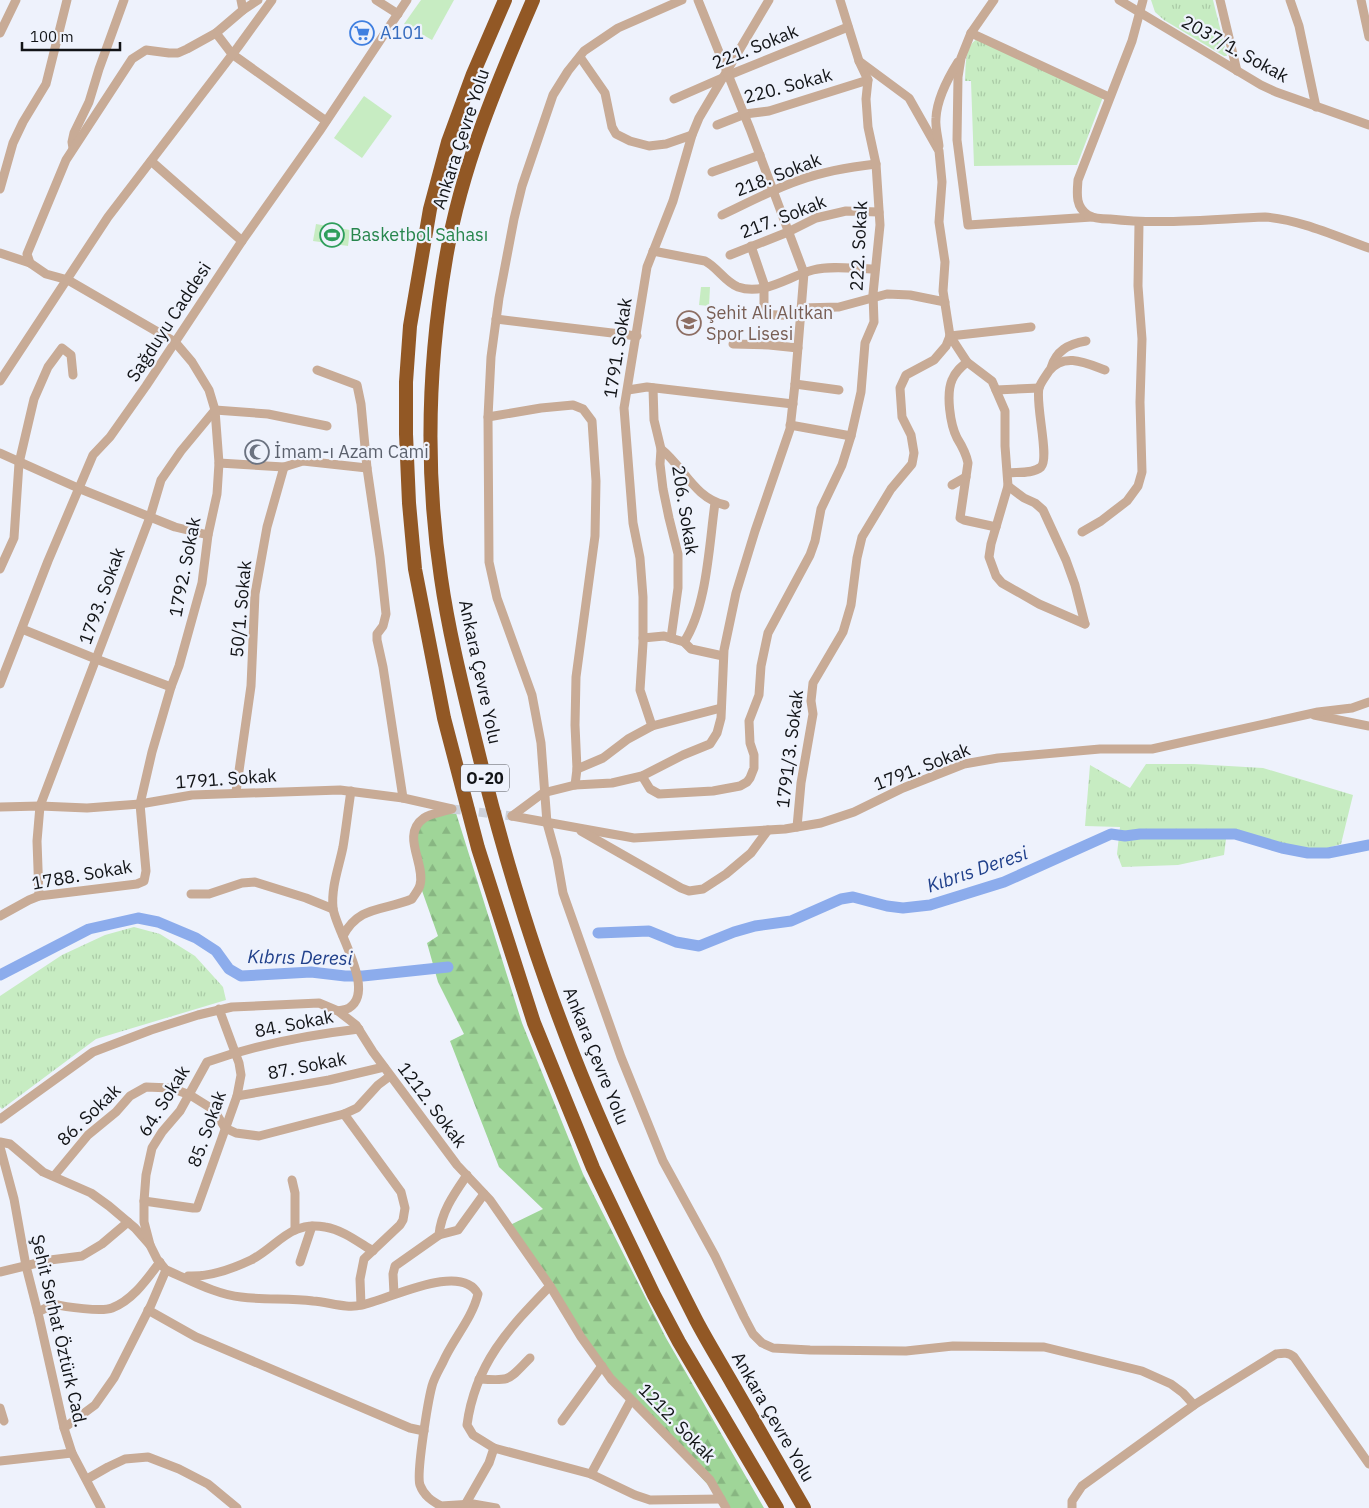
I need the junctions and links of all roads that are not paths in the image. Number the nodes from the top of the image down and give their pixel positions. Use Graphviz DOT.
graph roads {
  1 [pos="16,0"];
  2 [pos="67,0"];
  3 [pos="124,0"];
  4 [pos="241,0"];
  5 [pos="258,0"];
  6 [pos="272,0"];
  7 [pos="376,0"];
  8 [pos="407,0"];
  9 [pos="505,0"];
  10 [pos="534,0"];
  11 [pos="682,0"];
  12 [pos="698,0"];
  13 [pos="769,0"];
  14 [pos="840,0"];
  15 [pos="994,0"];
  16 [pos="1118,0"];
  17 [pos="1143,0"];
  18 [pos="1220,0"];
  19 [pos="1290,0"];
  20 [pos="1361,0"];
  21 [pos="243,10"];
  22 [pos="1366,11"];
  23 [pos="398,14"];
  24 [pos="1141,14"];
  25 [pos="848,27"];
  26 [pos="0,33"];
  27 [pos="971,33"];
  28 [pos="216,34"];
  29 [pos="1369,37"];
  30 [pos="232,54"];
  31 [pos="580,56"];
  32 [pos="960,58"];
  33 [pos="858,61"];
  34 [pos="1237,71"];
  35 [pos="726,74"];
  36 [pos="868,80"];
  37 [pos="1109,97"];
  38 [pos="674,99"];
  39 [pos="1316,107"];
  40 [pos="744,114"];
  41 [pos="326,121"];
  42 [pos="717,125"];
  43 [pos="1369,125"];
  44 [pos="692,135"];
  45 [pos="73,149"];
  46 [pos="940,151"];
  47 [pos="760,155"];
  48 [pos="151,161"];
  49 [pos="876,164"];
  50 [pos="712,172"];
  51 [pos="0,189"];
  52 [pos="773,191"];
  53 [pos="879,212"];
  54 [pos="722,215"];
  55 [pos="1092,218"];
  56 [pos="1139,222"];
  57 [pos="788,232"];
  58 [pos="242,241"];
  59 [pos="751,246"];
  60 [pos="1369,248"];
  61 [pos="653,251"];
  62 [pos="0,253"];
  63 [pos="730,255"];
  64 [pos="30,263"];
  65 [pos="875,269"];
  66 [pos="804,273"];
  67 [pos="68,280"];
  68 [pos="764,287"];
  69 [pos="873,298"];
  70 [pos="945,302"];
  71 [pos="801,312"];
  72 [pos="496,319"];
  73 [pos="1031,327"];
  74 [pos="636,336"];
  75 [pos="950,336"];
  76 [pos="1086,341"];
  77 [pos="175,342"];
  78 [pos="734,344"];
  79 [pos="798,348"];
  80 [pos="967,362"];
  81 [pos="317,370"];
  82 [pos="1105,370"];
  83 [pos="1050,371"];
  84 [pos="73,375"];
  85 [pos="0,381"];
  86 [pos="795,384"];
  87 [pos="653,388"];
  88 [pos="1039,388"];
  89 [pos="628,390"];
  90 [pos="839,390"];
  91 [pos="996,390"];
  92 [pos="793,404"];
  93 [pos="216,410"];
  94 [pos="488,417"];
  95 [pos="790,425"];
  96 [pos="327,426"];
  97 [pos="851,436"];
  98 [pos="661,449"];
  99 [pos="0,453"];
  100 [pos="19,462"];
  101 [pos="219,462"];
  102 [pos="284,467"];
  103 [pos="367,468"];
  104 [pos="1008,473"];
  105 [pos="966,476"];
  106 [pos="952,485"];
  107 [pos="1008,486"];
  108 [pos="78,488"];
  109 [pos="715,503"];
  110 [pos="725,505"];
  111 [pos="150,517"];
  112 [pos="996,527"];
  113 [pos="1082,532"];
  114 [pos="208,535"];
  115 [pos="0,569"];
  116 [pos="22,629"];
  117 [pos="643,638"];
  118 [pos="671,638"];
  119 [pos="684,642"];
  120 [pos="723,656"];
  121 [pos="96,659"];
  122 [pos="0,684"];
  123 [pos="171,688"];
  124 [pos="1369,702"];
  125 [pos="722,708"];
  126 [pos="1311,714"];
  127 [pos="652,726"];
  128 [pos="1369,726"];
  129 [pos="577,769"];
  130 [pos="642,776"];
  131 [pos="575,785"];
  132 [pos="351,791"];
  133 [pos="236,792"];
  134 [pos="543,793"];
  135 [pos="403,798"];
  136 [pos="140,804"];
  137 [pos="40,806"];
  138 [pos="0,807"];
  139 [pos="546,823"];
  140 [pos="797,827"];
  141 [pos="576,828"];
  142 [pos="768,830"];
  143 [pos="144,881"];
  144 [pos="190,894"];
  145 [pos="39,896"];
  146 [pos="333,909"];
  147 [pos="0,916"];
  148 [pos="343,936"];
  149 [pos="220,1009"];
  150 [pos="338,1011"];
  151 [pos="359,1029"];
  152 [pos="235,1053"];
  153 [pos="384,1067"];
  154 [pos="390,1076"];
  155 [pos="190,1095"];
  156 [pos="237,1096"];
  157 [pos="344,1114"];
  158 [pos="0,1119"];
  159 [pos="225,1128"];
  160 [pos="0,1142"];
  161 [pos="0,1147"];
  162 [pos="467,1175"];
  163 [pos="54,1176"];
  164 [pos="292,1180"];
  165 [pos="484,1194"];
  166 [pos="144,1201"];
  167 [pos="128,1222"];
  168 [pos="312,1226"];
  169 [pos="295,1230"];
  170 [pos="439,1235"];
  171 [pos="150,1245"];
  172 [pos="373,1251"];
  173 [pos="300,1262"];
  174 [pos="26,1266"];
  175 [pos="163,1266"];
  176 [pos="0,1272"];
  177 [pos="178,1275"];
  178 [pos="550,1286"];
  179 [pos="394,1294"];
  180 [pos="361,1306"];
  181 [pos="148,1310"];
  182 [pos="38,1312"];
  183 [pos="530,1358"];
  184 [pos="602,1366"];
  185 [pos="479,1379"];
  186 [pos="631,1400"];
  187 [pos="1194,1405"];
  188 [pos="0,1408"];
  189 [pos="4,1421"];
  190 [pos="562,1421"];
  191 [pos="64,1428"];
  192 [pos="424,1431"];
  193 [pos="494,1448"];
  194 [pos="72,1453"];
  195 [pos="0,1461"];
  196 [pos="1369,1464"];
  197 [pos="591,1474"];
  198 [pos="87,1479"];
  199 [pos="722,1499"];
  200 [pos="465,1505"];
  201 [pos="101,1508"];
  202 [pos="237,1508"];
  203 [pos="496,1508"];
  204 [pos="726,1508"];
  205 [pos="777,1508"];
  206 [pos="804,1508"];
  207 [pos="1072,1508"];
  1 -- 26 [label="street"];
  2 -- 51 [label="street"];
  3 -- 45 [label="street"];
  4 -- 21 [label="street"];
  5 -- 21 [label="street"];
  6 -- 30 [label="street"];
  7 -- 23 [label="street"];
  8 -- 23 [label="street, Sağduyu Caddesi"];
  9 -- 205 [label="highway, Ankara Çevre Yolu / O-20"];
  10 -- 206 [label="highway, Ankara Çevre Yolu / O-20"];
  11 -- 31 [label="street"];
  12 -- 35 [label="street"];
  13 -- 35 [label="street, 1791. Sokak"];
  14 -- 25 [label="street"];
  15 -- 27 [label="street"];
  16 -- 24 [label="street, 2037/1. Sokak"];
  17 -- 24 [label="street"];
  18 -- 34 [label="street"];
  19 -- 39 [label="street"];
  20 -- 22 [label="street"];
  21 -- 28 [label="street"];
  22 -- 29 [label="street"];
  23 -- 41 [label="street, Sağduyu Caddesi"];
  24 -- 34 [label="street, 2037/1. Sokak"];
  24 -- 37 [label="street"];
  25 -- 33 [label="street"];
  25 -- 35 [label="street, 221. Sokak"];
  27 -- 32 [label="street"];
  27 -- 37 [label="street"];
  28 -- 30 [label="street"];
  28 -- 45 [label="street"];
  30 -- 41 [label="street"];
  30 -- 48 [label="street"];
  31 -- 44 [label="street"];
  31 -- 72 [label="street"];
  32 -- 46 [label="street"];
  32 -- 55 [label="street"];
  33 -- 36 [label="street"];
  33 -- 46 [label="street"];
  34 -- 39 [label="street, 2037/1. Sokak"];
  35 -- 38 [label="street, 221. Sokak"];
  35 -- 40 [label="street"];
  35 -- 44 [label="street, 1791. Sokak"];
  36 -- 40 [label="street, 220. Sokak"];
  36 -- 49 [label="street, 222. Sokak"];
  37 -- 55 [label="street"];
  39 -- 43 [label="street, 2037/1. Sokak"];
  40 -- 42 [label="street, 220. Sokak"];
  40 -- 47 [label="street"];
  41 -- 58 [label="street, Sağduyu Caddesi"];
  44 -- 61 [label="street, 1791. Sokak"];
  45 -- 64 [label="street"];
  46 -- 70 [label="street"];
  47 -- 50 [label="street"];
  47 -- 52 [label="street"];
  48 -- 58 [label="street"];
  48 -- 67 [label="street"];
  49 -- 52 [label="street, 218. Sokak"];
  49 -- 53 [label="street, 222. Sokak"];
  52 -- 54 [label="street, 218. Sokak"];
  52 -- 57 [label="street"];
  53 -- 57 [label="street, 217. Sokak"];
  53 -- 65 [label="street, 222. Sokak"];
  55 -- 56 [label="street"];
  56 -- 60 [label="street"];
  56 -- 113 [label="street"];
  57 -- 59 [label="street, 217. Sokak"];
  57 -- 66 [label="street"];
  58 -- 77 [label="street, Sağduyu Caddesi"];
  59 -- 63 [label="street, 217. Sokak"];
  59 -- 68 [label="street"];
  61 -- 68 [label="street"];
  61 -- 74 [label="street, 1791. Sokak"];
  62 -- 64 [label="street, 1792. Sokak"];
  64 -- 67 [label="street, 1792. Sokak"];
  65 -- 66 [label="street"];
  65 -- 69 [label="street, 222. Sokak"];
  66 -- 68 [label="street"];
  66 -- 71 [label="street"];
  67 -- 77 [label="street, 1792. Sokak"];
  67 -- 85 [label="street"];
  68 -- 71 [label="street"];
  69 -- 70 [label="street"];
  69 -- 71 [label="street"];
  69 -- 97 [label="street, 222. Sokak"];
  70 -- 75 [label="street"];
  71 -- 79 [label="street"];
  72 -- 74 [label="street"];
  72 -- 94 [label="street"];
  73 -- 75 [label="street"];
  74 -- 89 [label="street, 1791. Sokak"];
  75 -- 80 [label="street"];
  75 -- 140 [label="street, 1791/3. Sokak"];
  76 -- 83 [label="street"];
  77 -- 93 [label="street, 1792. Sokak"];
  77 -- 108 [label="street, Sağduyu Caddesi"];
  78 -- 79 [label="street"];
  79 -- 86 [label="street"];
  80 -- 91 [label="street"];
  80 -- 105 [label="street"];
  81 -- 103 [label="street"];
  82 -- 83 [label="street"];
  83 -- 88 [label="street"];
  84 -- 100 [label="street"];
  86 -- 90 [label="street"];
  86 -- 92 [label="street"];
  87 -- 89 [label="street"];
  87 -- 92 [label="street"];
  87 -- 98 [label="street, 206. Sokak"];
  88 -- 91 [label="street"];
  88 -- 104 [label="street"];
  89 -- 117 [label="street, 1791. Sokak"];
  91 -- 104 [label="street"];
  92 -- 95 [label="street"];
  93 -- 96 [label="street"];
  93 -- 101 [label="street, 1792. Sokak"];
  93 -- 111 [label="street, 1793. Sokak"];
  94 -- 129 [label="street, 1791. Sokak"];
  94 -- 134 [label="street"];
  95 -- 97 [label="street"];
  95 -- 120 [label="street"];
  97 -- 130 [label="street"];
  98 -- 109 [label="street"];
  98 -- 118 [label="street, 206. Sokak"];
  99 -- 100 [label="street"];
  100 -- 108 [label="street"];
  100 -- 115 [label="street"];
  101 -- 102 [label="street"];
  101 -- 114 [label="street, 1792. Sokak"];
  102 -- 103 [label="street"];
  102 -- 133 [label="street, 50/1. Sokak"];
  103 -- 135 [label="street"];
  104 -- 107 [label="street"];
  105 -- 106 [label="street"];
  105 -- 112 [label="street"];
  107 -- 112 [label="street"];
  107 -- 112 [label="street"];
  108 -- 111 [label="street"];
  108 -- 116 [label="street, Sağduyu Caddesi"];
  109 -- 110 [label="street"];
  109 -- 119 [label="street"];
  111 -- 114 [label="street"];
  111 -- 121 [label="street, 1793. Sokak"];
  114 -- 123 [label="street, 1792. Sokak"];
  116 -- 121 [label="street"];
  116 -- 122 [label="street, Sağduyu Caddesi"];
  117 -- 118 [label="street"];
  117 -- 127 [label="street, 1791. Sokak"];
  118 -- 119 [label="street"];
  119 -- 120 [label="street"];
  120 -- 125 [label="street"];
  121 -- 123 [label="street"];
  121 -- 137 [label="street, 1793. Sokak"];
  123 -- 136 [label="street, 1792. Sokak"];
  124 -- 126 [label="street, 1791. Sokak"];
  125 -- 127 [label="street"];
  125 -- 130 [label="street"];
  126 -- 128 [label="street"];
  126 -- 140 [label="street, 1791. Sokak"];
  127 -- 129 [label="street"];
  129 -- 131 [label="street, 1791. Sokak"];
  130 -- 131 [label="street"];
  131 -- 134 [label="street"];
  132 -- 133 [label="street, 1791. Sokak"];
  132 -- 135 [label="street, 1791. Sokak"];
  132 -- 146 [label="street"];
  133 -- 136 [label="street, 1791. Sokak"];
  134 -- 139 [label="street"];
  134 -- 139 [label="street, 1791. Sokak"];
  135 -- 148 [label="street, 1791. Sokak"];
  136 -- 137 [label="street, 1791. Sokak"];
  136 -- 143 [label="street, 1792. Sokak"];
  137 -- 138 [label="street, 1791. Sokak"];
  137 -- 145 [label="street, 1793. Sokak"];
  139 -- 141 [label="street, 1791. Sokak"];
  139 -- 187 [label="street"];
  140 -- 142 [label="street, 1791. Sokak"];
  141 -- 142 [label="street, 1791. Sokak"];
  141 -- 142 [label="street, 1791/3. Sokak"];
  143 -- 145 [label="street, 1788. Sokak"];
  144 -- 146 [label="street"];
  145 -- 147 [label="street, 1788. Sokak"];
  146 -- 148 [label="street"];
  148 -- 150 [label="street"];
  149 -- 150 [label="street, 1212. Sokak"];
  149 -- 152 [label="street, 85. Sokak"];
  149 -- 158 [label="street, 1212. Sokak"];
  150 -- 151 [label="street, 1212. Sokak"];
  151 -- 152 [label="street, 84. Sokak"];
  151 -- 153 [label="street, 1212. Sokak"];
  152 -- 155 [label="street, 64. Sokak"];
  152 -- 156 [label="street, 85. Sokak"];
  153 -- 154 [label="street, 1212. Sokak"];
  153 -- 156 [label="street, 87. Sokak"];
  154 -- 157 [label="street"];
  154 -- 162 [label="street, 1212. Sokak"];
  155 -- 159 [label="street, 86. Sokak"];
  155 -- 163 [label="street, 86. Sokak"];
  155 -- 166 [label="street, 64. Sokak"];
  156 -- 159 [label="street, 85. Sokak"];
  157 -- 159 [label="street"];
  157 -- 172 [label="street"];
  159 -- 166 [label="street, 85. Sokak"];
  160 -- 163 [label="street"];
  161 -- 174 [label="street, Şehit Serhat Öztürk Cad."];
  162 -- 165 [label="street, 1212. Sokak"];
  162 -- 170 [label="street"];
  163 -- 167 [label="street"];
  164 -- 169 [label="street"];
  165 -- 170 [label="street"];
  165 -- 178 [label="street, 1212. Sokak"];
  166 -- 171 [label="street, 64. Sokak"];
  167 -- 171 [label="street"];
  167 -- 174 [label="street"];
  168 -- 169 [label="street"];
  168 -- 172 [label="street"];
  168 -- 173 [label="street"];
  169 -- 177 [label="street"];
  170 -- 179 [label="street"];
  171 -- 175 [label="street"];
  172 -- 180 [label="street"];
  174 -- 176 [label="street"];
  174 -- 182 [label="street, Şehit Serhat Öztürk Cad."];
  175 -- 177 [label="street"];
  175 -- 181 [label="street"];
  175 -- 182 [label="street"];
  177 -- 180 [label="street"];
  178 -- 184 [label="street, 1212. Sokak"];
  178 -- 185 [label="street"];
  179 -- 180 [label="street"];
  179 -- 192 [label="street"];
  181 -- 191 [label="street"];
  181 -- 192 [label="street"];
  182 -- 191 [label="street, Şehit Serhat Öztürk Cad."];
  183 -- 185 [label="street"];
  184 -- 186 [label="street, 1212. Sokak"];
  184 -- 190 [label="street"];
  185 -- 193 [label="street"];
  186 -- 197 [label="street"];
  186 -- 199 [label="street, 1212. Sokak"];
  187 -- 196 [label="street"];
  187 -- 207 [label="street"];
  188 -- 189 [label="street"];
  191 -- 194 [label="street, Şehit Serhat Öztürk Cad."];
  192 -- 200 [label="street"];
  193 -- 197 [label="street"];
  193 -- 200 [label="street"];
  194 -- 195 [label="street, Şehit Serhat Öztürk Cad."];
  194 -- 198 [label="street"];
  197 -- 199 [label="street"];
  198 -- 201 [label="street"];
  198 -- 202 [label="street"];
  199 -- 204 [label="street, 1212. Sokak"];
  200 -- 203 [label="street"];
}
